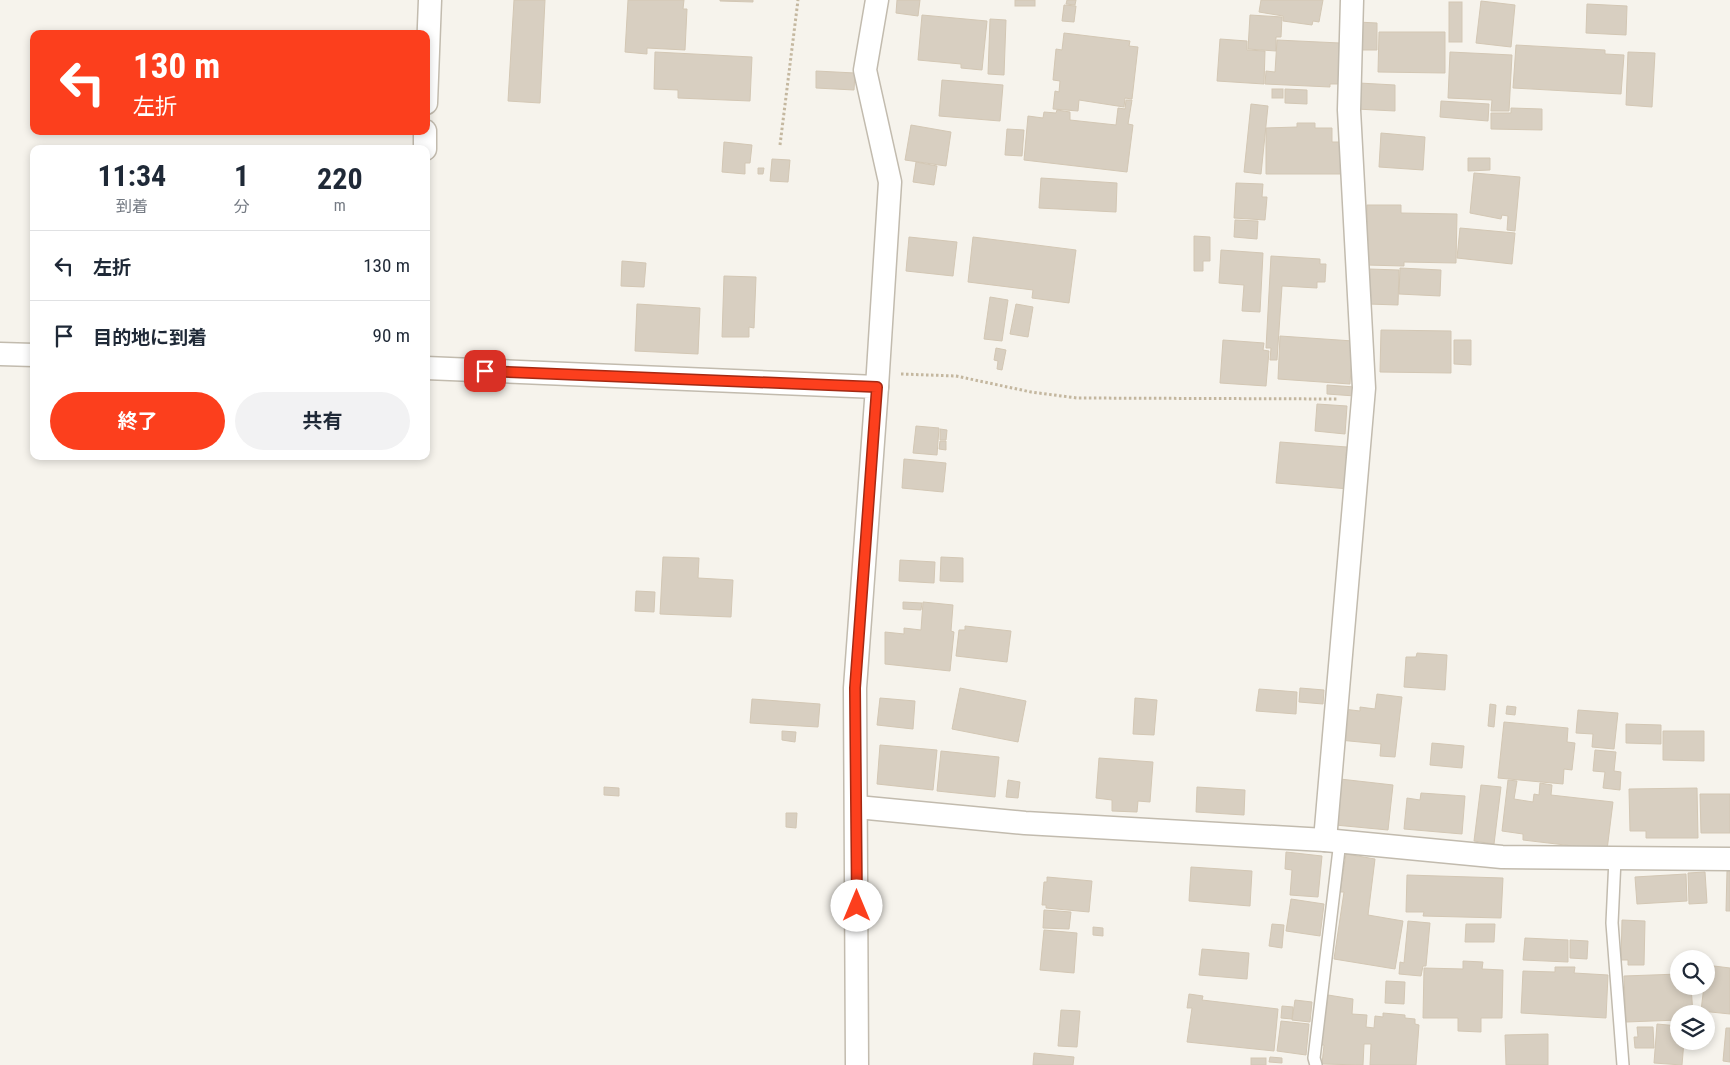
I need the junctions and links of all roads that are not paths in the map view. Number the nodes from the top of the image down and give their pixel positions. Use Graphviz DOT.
graph roads {
  1 [pos="430,0"];
  2 [pos="877,0"];
  3 [pos="1352,0"];
  4 [pos="429,30"];
  5 [pos="0,354"];
  6 [pos="30,355"];
  7 [pos="430,368"];
  8 [pos="878,380"];
  9 [pos="857,807"];
  10 [pos="1333,840"];
  11 [pos="1615,859"];
  12 [pos="1730,859"];
  13 [pos="857,1065"];
  14 [pos="1316,1065"];
  15 [pos="1623,1065"];
  1 -- 4 [label="street"];
  2 -- 8 [label="street"];
  3 -- 10 [label="street"];
  5 -- 6 [label="street"];
  7 -- 8 [label="street"];
  8 -- 9 [label="street"];
  9 -- 10 [label="street"];
  9 -- 13 [label="street"];
  10 -- 11 [label="street"];
  10 -- 14 [label="lane"];
  11 -- 12 [label="street"];
  11 -- 15 [label="lane"];
}
